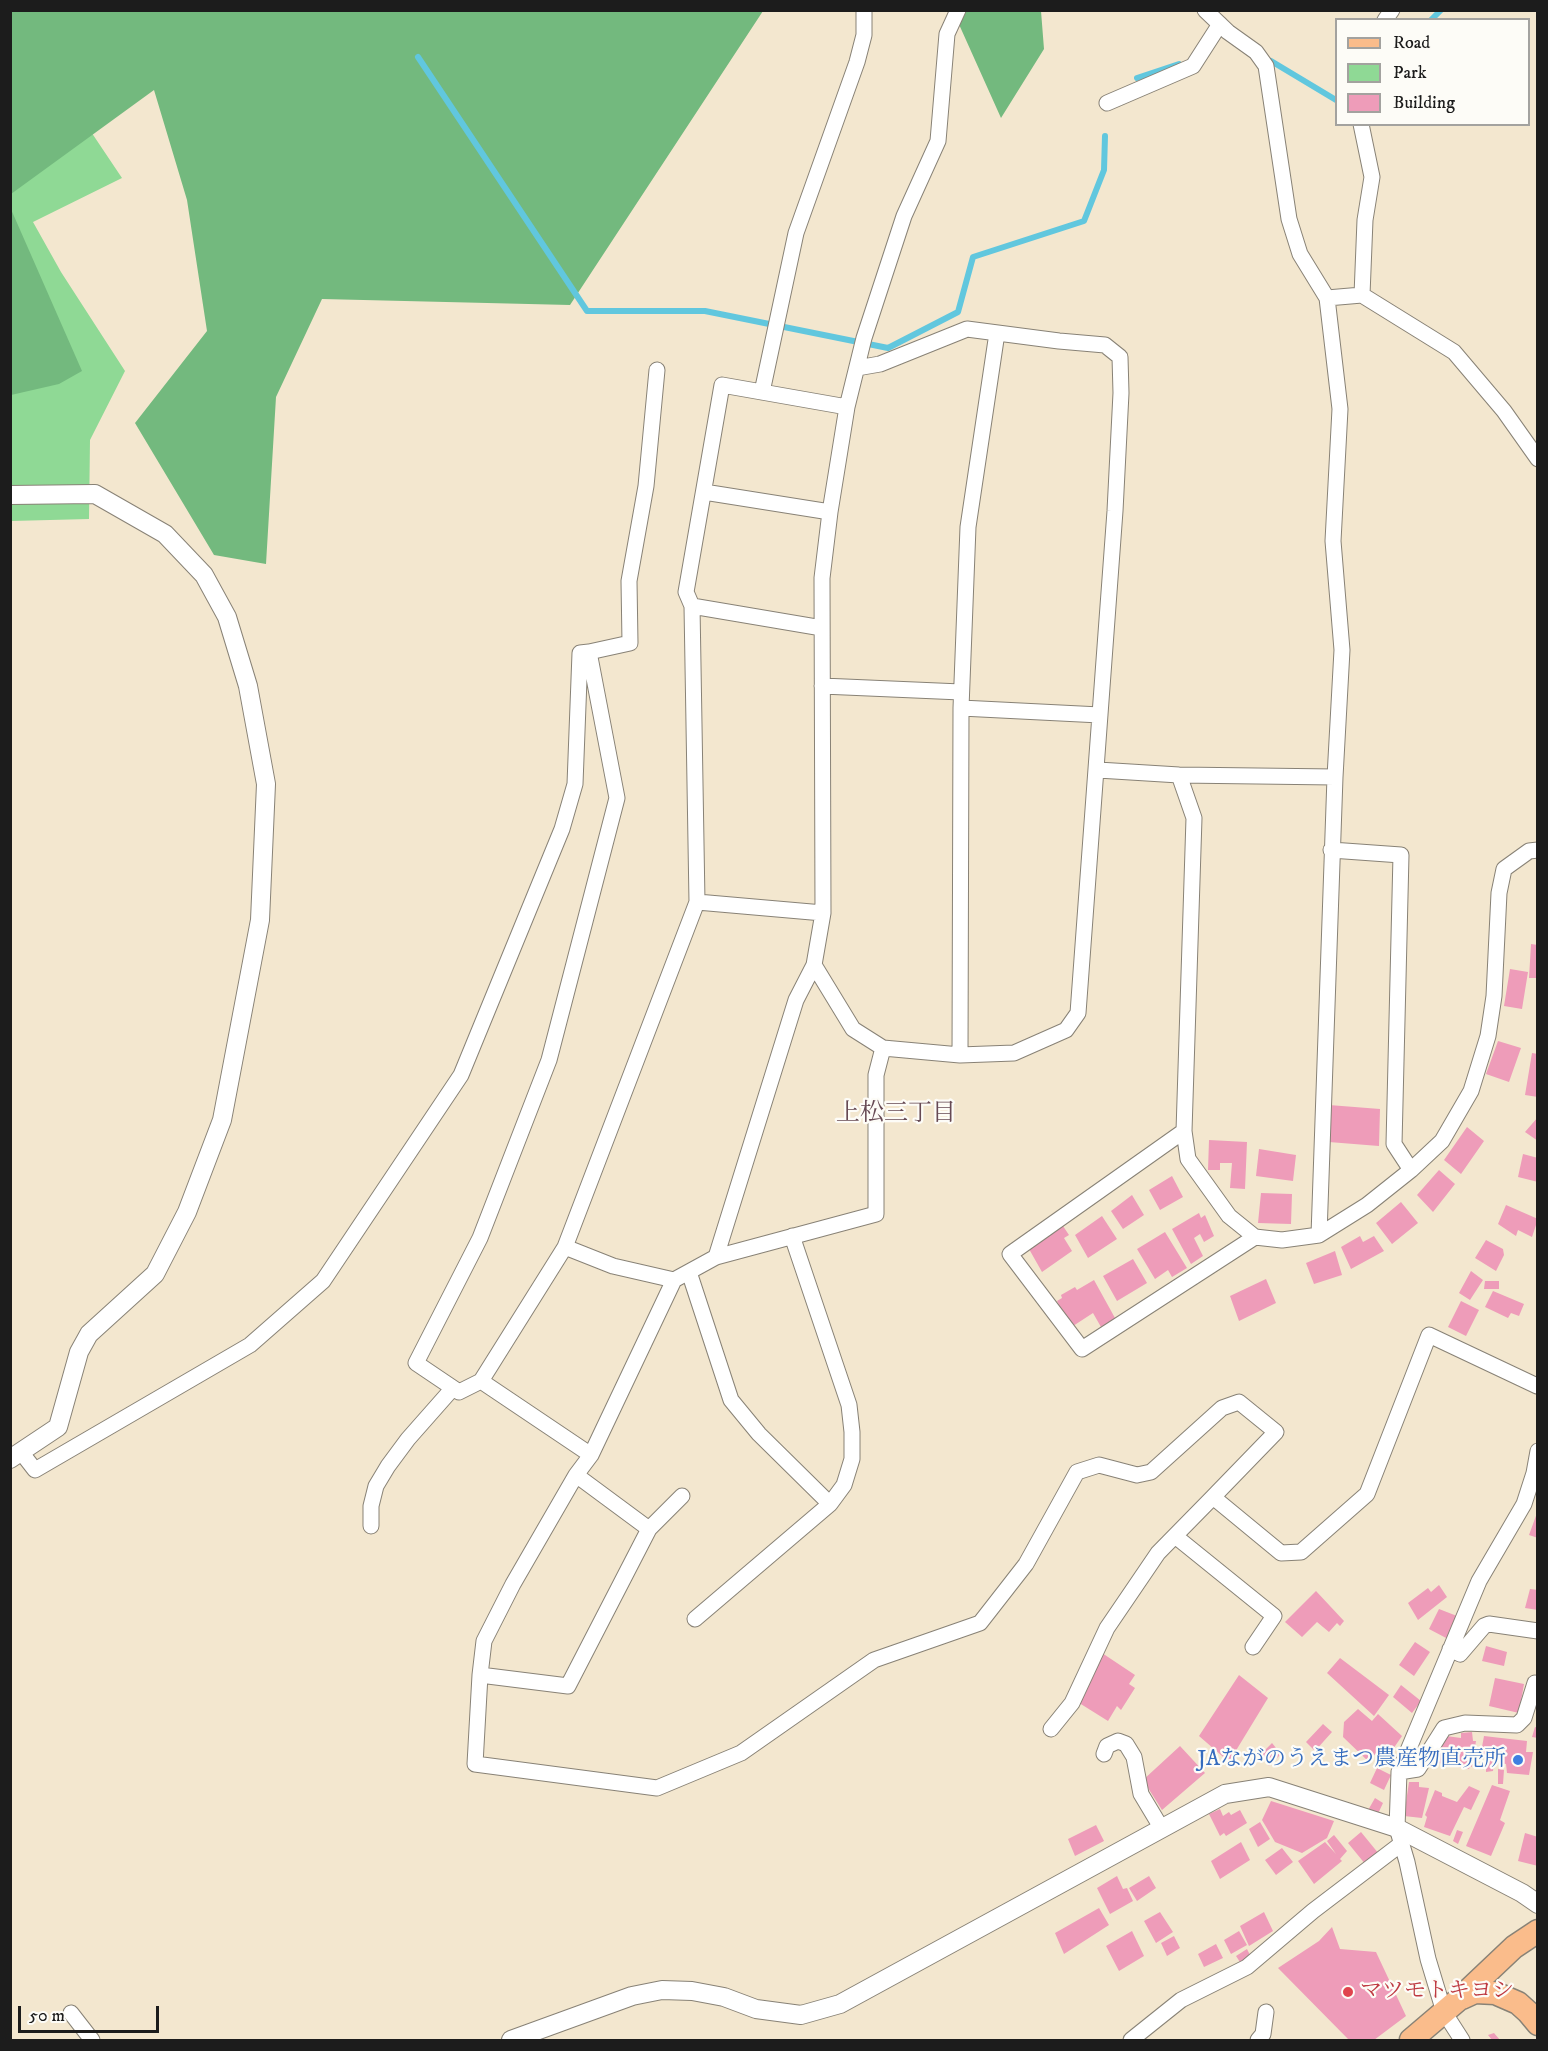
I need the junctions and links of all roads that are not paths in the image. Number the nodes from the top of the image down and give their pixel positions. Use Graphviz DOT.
graph roads {
  1 [pos="864,10"];
  2 [pos="958,10"];
  3 [pos="1205,10"];
  4 [pos="1220,24"];
  5 [pos="1107,103"];
  6 [pos="1361,126"];
  7 [pos="1362,296"];
  8 [pos="1327,298"];
  9 [pos="997,333"];
  10 [pos="857,368"];
  11 [pos="657,370"];
  12 [pos="762,392"];
  13 [pos="847,407"];
  14 [pos="1538,459"];
  15 [pos="704,492"];
  16 [pos="10,495"];
  17 [pos="830,512"];
  18 [pos="692,606"];
  19 [pos="822,628"];
  20 [pos="589,652"];
  21 [pos="822,686"];
  22 [pos="962,692"];
  23 [pos="961,708"];
  24 [pos="1100,715"];
  25 [pos="1098,770"];
  26 [pos="1179,775"];
  27 [pos="1335,777"];
  28 [pos="1331,850"];
  29 [pos="1538,850"];
  30 [pos="697,902"];
  31 [pos="823,913"];
  32 [pos="814,965"];
  33 [pos="883,1048"];
  34 [pos="960,1055"];
  35 [pos="1184,1131"];
  36 [pos="1411,1170"];
  37 [pos="1319,1235"];
  38 [pos="792,1236"];
  39 [pos="1255,1237"];
  40 [pos="565,1247"];
  41 [pos="716,1257"];
  42 [pos="689,1272"];
  43 [pos="674,1280"];
  44 [pos="1538,1376"];
  45 [pos="481,1381"];
  46 [pos="1537,1387"];
  47 [pos="453,1388"];
  48 [pos="1538,1451"];
  49 [pos="16,1455"];
  50 [pos="591,1455"];
  51 [pos="576,1475"];
  52 [pos="682,1496"];
  53 [pos="1213,1497"];
  54 [pos="830,1504"];
  55 [pos="372,1526"];
  56 [pos="649,1529"];
  57 [pos="1174,1536"];
  58 [pos="695,1619"];
  59 [pos="1538,1631"];
  60 [pos="1253,1647"];
  61 [pos="1450,1649"];
  62 [pos="480,1675"];
  63 [pos="1538,1684"];
  64 [pos="1051,1729"];
  65 [pos="1104,1754"];
  66 [pos="1399,1772"];
  67 [pos="1162,1829"];
  68 [pos="1399,1836"];
  69 [pos="1538,1904"];
  70 [pos="1538,1931"];
  71 [pos="1451,2006"];
  72 [pos="1266,2012"];
  73 [pos="71,2013"];
  74 [pos="1538,2024"];
  75 [pos="92,2040"];
  76 [pos="511,2040"];
  77 [pos="1131,2040"];
  78 [pos="1258,2040"];
  79 [pos="1411,2040"];
  80 [pos="1462,2040"];
  1 -- 12 [label="street"];
  2 -- 10 [label="street"];
  3 -- 4 [label="street"];
  4 -- 5 [label="street"];
  4 -- 8 [label="street"];
  6 -- 7 [label="street"];
  7 -- 8 [label="street"];
  7 -- 14 [label="street"];
  8 -- 27 [label="street"];
  9 -- 10 [label="street"];
  9 -- 22 [label="street"];
  9 -- 24 [label="street"];
  10 -- 13 [label="street"];
  11 -- 20 [label="street"];
  12 -- 13 [label="street"];
  12 -- 15 [label="street"];
  13 -- 17 [label="street"];
  15 -- 17 [label="street"];
  15 -- 18 [label="street"];
  16 -- 49 [label="street"];
  17 -- 19 [label="street"];
  18 -- 19 [label="street"];
  18 -- 30 [label="street"];
  19 -- 21 [label="street"];
  20 -- 47 [label="street"];
  20 -- 49 [label="street"];
  21 -- 22 [label="street"];
  21 -- 31 [label="street"];
  22 -- 23 [label="street"];
  23 -- 24 [label="street"];
  23 -- 34 [label="street"];
  24 -- 25 [label="street"];
  25 -- 26 [label="street"];
  25 -- 34 [label="street"];
  26 -- 27 [label="street"];
  26 -- 35 [label="street"];
  27 -- 28 [label="street"];
  28 -- 36 [label="street"];
  28 -- 37 [label="street"];
  29 -- 36 [label="street"];
  30 -- 31 [label="street"];
  30 -- 40 [label="street"];
  31 -- 32 [label="street"];
  32 -- 33 [label="street"];
  32 -- 41 [label="street"];
  33 -- 34 [label="street"];
  33 -- 38 [label="street"];
  35 -- 39 [label="street"];
  35 -- 39 [label="street"];
  36 -- 37 [label="street"];
  37 -- 39 [label="street"];
  38 -- 41 [label="street"];
  38 -- 54 [label="street"];
  40 -- 43 [label="street"];
  40 -- 45 [label="street"];
  41 -- 42 [label="street"];
  42 -- 43 [label="street"];
  42 -- 54 [label="street"];
  43 -- 50 [label="street"];
  44 -- 46 [label="street"];
  45 -- 47 [label="street"];
  45 -- 50 [label="street"];
  46 -- 53 [label="street"];
  47 -- 55 [label="street"];
  48 -- 61 [label="street"];
  50 -- 51 [label="street"];
  51 -- 56 [label="street"];
  51 -- 62 [label="street"];
  52 -- 56 [label="street"];
  53 -- 57 [label="street"];
  53 -- 62 [label="street"];
  54 -- 58 [label="street"];
  56 -- 62 [label="street"];
  57 -- 60 [label="street"];
  57 -- 64 [label="street"];
  59 -- 61 [label="street"];
  61 -- 66 [label="street"];
  63 -- 66 [label="street"];
  65 -- 67 [label="street"];
  66 -- 68 [label="street"];
  67 -- 68 [label="street"];
  67 -- 76 [label="street"];
  68 -- 69 [label="street"];
  68 -- 71 [label="street"];
  68 -- 77 [label="street"];
  70 -- 71 [label="main road"];
  71 -- 74 [label="main road"];
  71 -- 79 [label="main road"];
  71 -- 80 [label="street"];
  72 -- 78 [label="street"];
  73 -- 75 [label="street"];
}
